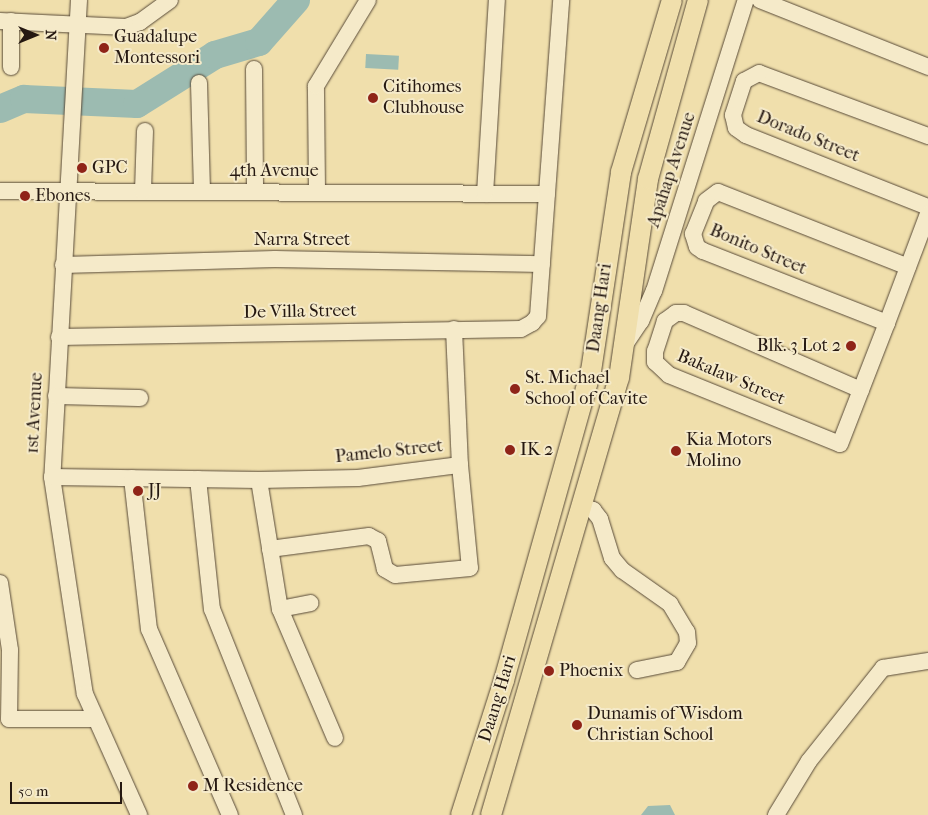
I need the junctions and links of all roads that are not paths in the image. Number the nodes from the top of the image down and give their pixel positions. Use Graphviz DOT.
graph roads {
  1 [pos="80,0"];
  2 [pos="170,0"];
  3 [pos="368,0"];
  4 [pos="497,0"];
  5 [pos="561,0"];
  6 [pos="672,0"];
  7 [pos="698,0"];
  8 [pos="746,0"];
  9 [pos="760,0"];
  10 [pos="6,21"];
  11 [pos="78,25"];
  12 [pos="11,66"];
  13 [pos="928,67"];
  14 [pos="254,69"];
  15 [pos="199,83"];
  16 [pos="145,131"];
  17 [pos="928,136"];
  18 [pos="317,190"];
  19 [pos="0,191"];
  20 [pos="67,191"];
  21 [pos="143,191"];
  22 [pos="255,191"];
  23 [pos="202,192"];
  24 [pos="485,194"];
  25 [pos="548,194"];
  26 [pos="928,207"];
  27 [pos="928,214"];
  28 [pos="542,264"];
  29 [pos="63,265"];
  30 [pos="908,267"];
  31 [pos="887,323"];
  32 [pos="454,328"];
  33 [pos="59,337"];
  34 [pos="595,345"];
  35 [pos="624,346"];
  36 [pos="862,390"];
  37 [pos="56,396"];
  38 [pos="140,398"];
  39 [pos="460,465"];
  40 [pos="52,477"];
  41 [pos="132,478"];
  42 [pos="198,479"];
  43 [pos="259,480"];
  44 [pos="580,506"];
  45 [pos="541,548"];
  46 [pos="270,549"];
  47 [pos="566,557"];
  48 [pos="0,585"];
  49 [pos="310,603"];
  50 [pos="280,609"];
  51 [pos="5,650"];
  52 [pos="928,661"];
  53 [pos="637,670"];
  54 [pos="504,680"];
  55 [pos="528,687"];
  56 [pos="96,719"];
  57 [pos="335,738"];
  58 [pos="292,808"];
  59 [pos="139,815"];
  60 [pos="230,815"];
  61 [pos="461,815"];
  62 [pos="491,815"];
  63 [pos="776,815"];
  1 -- 11 [label="street, 1st Avenue"];
  2 -- 11 [label="street"];
  3 -- 18 [label="street"];
  4 -- 24 [label="street"];
  5 -- 25 [label="street"];
  6 -- 34 [label="main road, Daang Hari"];
  7 -- 35 [label="main road, Daang Hari"];
  8 -- 35 [label="street, Apahap Avenue"];
  9 -- 13 [label="street"];
  10 -- 11 [label="street"];
  10 -- 12 [label="street"];
  11 -- 20 [label="street, 1st Avenue"];
  14 -- 22 [label="street"];
  15 -- 23 [label="street"];
  16 -- 21 [label="street"];
  17 -- 26 [label="street, Dorado Street"];
  18 -- 22 [label="street, 4th Avenue"];
  18 -- 24 [label="street, 4th Avenue"];
  19 -- 20 [label="street, 4th Avenue"];
  20 -- 21 [label="street, 4th Avenue"];
  20 -- 29 [label="street, 1st Avenue"];
  21 -- 23 [label="street, 4th Avenue"];
  22 -- 23 [label="street, 4th Avenue"];
  24 -- 25 [label="street, 4th Avenue"];
  25 -- 28 [label="street"];
  27 -- 30 [label="street"];
  28 -- 29 [label="street, Narra Street"];
  28 -- 32 [label="street, De Villa Street"];
  29 -- 33 [label="street, 1st Avenue"];
  30 -- 31 [label="street"];
  30 -- 31 [label="street, Bonito Street"];
  31 -- 36 [label="street"];
  32 -- 33 [label="street, De Villa Street"];
  32 -- 39 [label="street"];
  33 -- 37 [label="street, 1st Avenue"];
  34 -- 35 [label="main road"];
  34 -- 45 [label="main road, Daang Hari"];
  35 -- 44 [label="main road, Daang Hari"];
  36 -- 36 [label="street, Bakalaw Street"];
  37 -- 38 [label="street"];
  37 -- 40 [label="street, 1st Avenue"];
  39 -- 43 [label="street, Pamelo Street"];
  39 -- 46 [label="street, Pamelo Street"];
  40 -- 41 [label="street, Pamelo Street"];
  40 -- 56 [label="street, 1st Avenue"];
  41 -- 42 [label="street, Pamelo Street"];
  41 -- 60 [label="street"];
  42 -- 43 [label="street, Pamelo Street"];
  42 -- 58 [label="street"];
  43 -- 46 [label="street"];
  44 -- 47 [label="main road, Daang Hari"];
  44 -- 53 [label="street"];
  45 -- 47 [label="main road"];
  45 -- 54 [label="main road, Daang Hari"];
  46 -- 50 [label="street"];
  47 -- 55 [label="main road, Daang Hari"];
  48 -- 51 [label="street"];
  49 -- 50 [label="street"];
  50 -- 57 [label="street"];
  51 -- 56 [label="street"];
  52 -- 63 [label="street"];
  54 -- 55 [label="main road"];
  54 -- 61 [label="main road, Daang Hari"];
  55 -- 62 [label="main road, Daang Hari"];
  56 -- 59 [label="street, 1st Avenue"];
}
